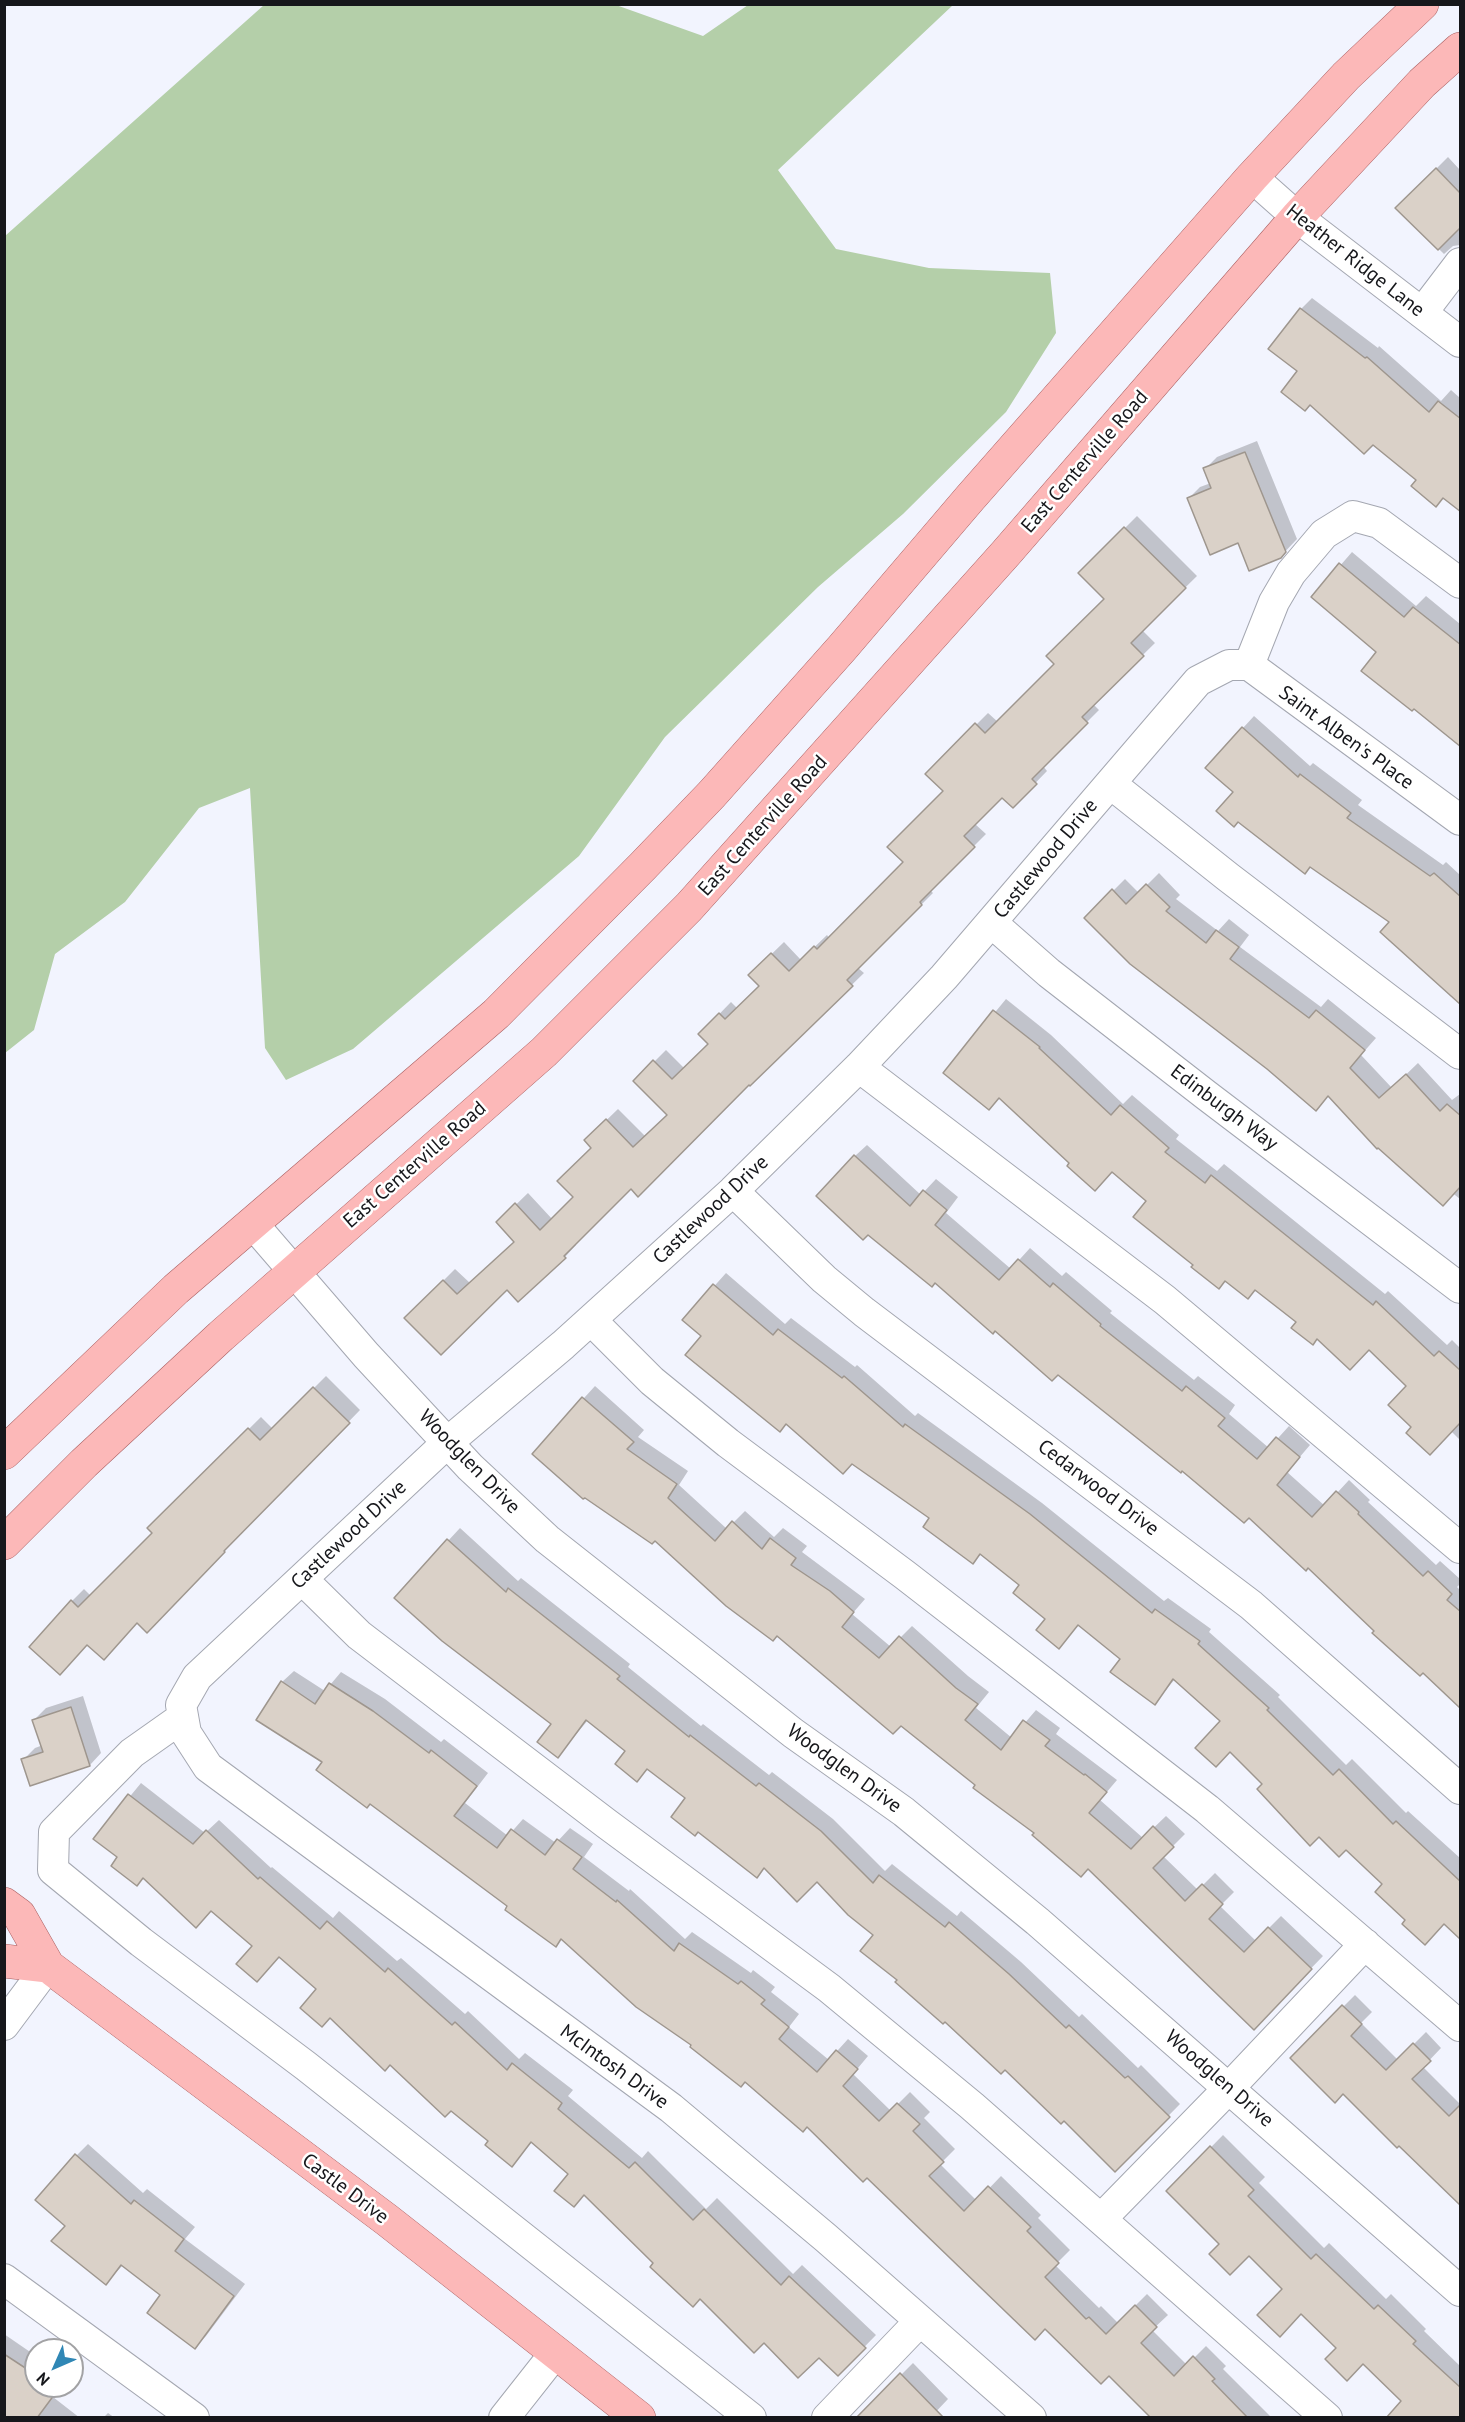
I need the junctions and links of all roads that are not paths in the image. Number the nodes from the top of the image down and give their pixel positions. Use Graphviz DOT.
graph roads {
  1 [pos="1422,4"];
  2 [pos="1461,49"];
  3 [pos="1252,177"];
  4 [pos="1297,217"];
  5 [pos="1461,263"];
  6 [pos="1422,313"];
  7 [pos="1461,342"];
  8 [pos="1461,583"];
  9 [pos="1239,665"];
  10 [pos="1111,784"];
  11 [pos="1461,820"];
  12 [pos="992,923"];
  13 [pos="1461,1054"];
  14 [pos="859,1067"];
  15 [pos="733,1191"];
  16 [pos="254,1224"];
  17 [pos="293,1271"];
  18 [pos="1461,1288"];
  19 [pos="591,1320"];
  20 [pos="448,1442"];
  21 [pos="4,1453"];
  22 [pos="4,1543"];
  23 [pos="1461,1548"];
  24 [pos="302,1579"];
  25 [pos="185,1725"];
  26 [pos="1461,1789"];
  27 [pos="4,1904"];
  28 [pos="1365,1944"];
  29 [pos="4,1960"];
  30 [pos="48,1966"];
  31 [pos="4,2025"];
  32 [pos="1461,2026"];
  33 [pos="1229,2088"];
  34 [pos="1102,2218"];
  35 [pos="4,2279"];
  36 [pos="1461,2291"];
  37 [pos="920,2321"];
  38 [pos="556,2352"];
  39 [pos="1016,2413"];
  40 [pos="194,2418"];
  41 [pos="504,2418"];
  42 [pos="639,2418"];
  43 [pos="751,2418"];
  44 [pos="827,2418"];
  45 [pos="1327,2418"];
  1 -- 3 [label="main road"];
  2 -- 4 [label="main road, East Centerville Road"];
  3 -- 4 [label="street, Heather Ridge Lane"];
  3 -- 16 [label="main road"];
  4 -- 6 [label="street, Heather Ridge Lane"];
  4 -- 17 [label="main road, East Centerville Road"];
  5 -- 6 [label="street"];
  6 -- 7 [label="street, Heather Ridge Lane"];
  8 -- 9 [label="street"];
  9 -- 10 [label="street, Castlewood Drive"];
  9 -- 11 [label="street, Saint Alben's Place"];
  10 -- 12 [label="street, Castlewood Drive"];
  10 -- 13 [label="street"];
  12 -- 14 [label="street, Castlewood Drive"];
  12 -- 18 [label="street, Edinburgh Way"];
  14 -- 15 [label="street, Castlewood Drive"];
  14 -- 23 [label="street"];
  15 -- 19 [label="street, Castlewood Drive"];
  15 -- 26 [label="street, Cedarwood Drive"];
  16 -- 17 [label="street, Woodglen Drive"];
  16 -- 21 [label="main road"];
  17 -- 20 [label="street, Woodglen Drive"];
  17 -- 22 [label="main road, East Centerville Road"];
  19 -- 20 [label="street, Castlewood Drive"];
  19 -- 28 [label="street"];
  20 -- 24 [label="street, Castlewood Drive"];
  20 -- 33 [label="street, Woodglen Drive"];
  24 -- 25 [label="street, Castlewood Drive"];
  24 -- 34 [label="street"];
  25 -- 37 [label="street, McIntosh Drive"];
  25 -- 43 [label="street"];
  27 -- 30 [label="main road, Castle Drive"];
  28 -- 32 [label="street"];
  28 -- 33 [label="street"];
  29 -- 30 [label="main road, Castle Drive"];
  30 -- 31 [label="street"];
  30 -- 38 [label="main road, Castle Drive"];
  33 -- 34 [label="street"];
  33 -- 36 [label="street, Woodglen Drive"];
  34 -- 45 [label="street"];
  35 -- 40 [label="street"];
  37 -- 39 [label="street, McIntosh Drive"];
  37 -- 44 [label="street"];
  38 -- 41 [label="street"];
  38 -- 42 [label="main road, Castle Drive"];
}
